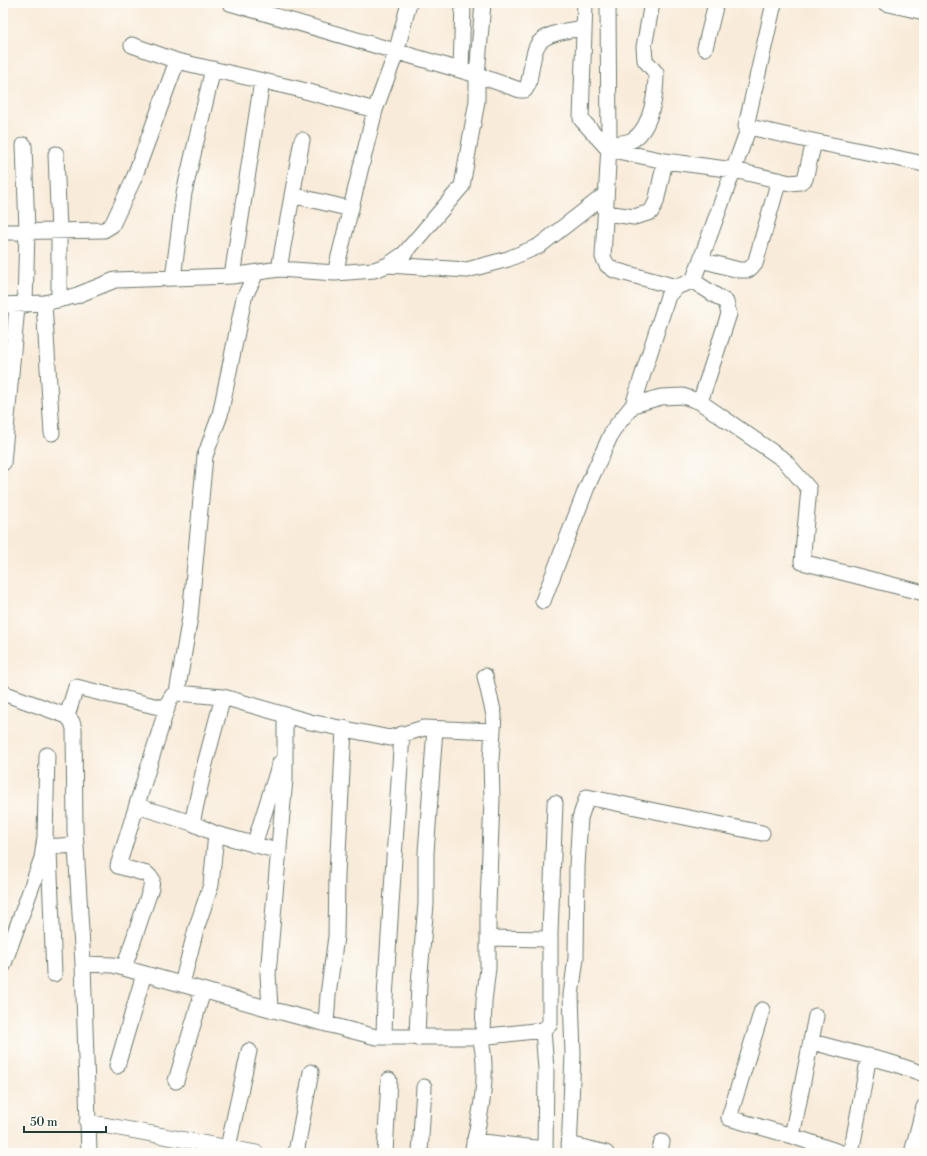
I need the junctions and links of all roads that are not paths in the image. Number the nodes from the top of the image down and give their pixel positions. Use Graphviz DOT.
graph roads {
  1 [pos="230,3"];
  2 [pos="409,3"];
  3 [pos="463,3"];
  4 [pos="483,3"];
  5 [pos="585,3"];
  6 [pos="608,3"];
  7 [pos="652,3"];
  8 [pos="716,3"];
  9 [pos="774,3"];
  10 [pos="885,3"];
  11 [pos="265,7"];
  12 [pos="924,12"];
  13 [pos="584,29"];
  14 [pos="132,45"];
  15 [pos="705,48"];
  16 [pos="396,53"];
  17 [pos="177,61"];
  18 [pos="212,70"];
  19 [pos="461,70"];
  20 [pos="477,76"];
  21 [pos="262,81"];
  22 [pos="375,110"];
  23 [pos="748,127"];
  24 [pos="302,140"];
  25 [pos="814,142"];
  26 [pos="24,146"];
  27 [pos="609,147"];
  28 [pos="56,154"];
  29 [pos="665,161"];
  30 [pos="924,164"];
  31 [pos="734,170"];
  32 [pos="779,180"];
  33 [pos="292,194"];
  34 [pos="606,194"];
  35 [pos="351,210"];
  36 [pos="606,213"];
  37 [pos="27,231"];
  38 [pos="3,232"];
  39 [pos="59,232"];
  40 [pos="701,260"];
  41 [pos="388,265"];
  42 [pos="279,269"];
  43 [pos="256,272"];
  44 [pos="335,273"];
  45 [pos="232,276"];
  46 [pos="172,278"];
  47 [pos="692,281"];
  48 [pos="676,287"];
  49 [pos="59,300"];
  50 [pos="44,303"];
  51 [pos="15,305"];
  52 [pos="700,402"];
  53 [pos="633,405"];
  54 [pos="52,433"];
  55 [pos="3,463"];
  56 [pos="924,593"];
  57 [pos="543,601"];
  58 [pos="485,676"];
  59 [pos="3,693"];
  60 [pos="177,693"];
  61 [pos="224,697"];
  62 [pos="167,708"];
  63 [pos="67,716"];
  64 [pos="285,716"];
  65 [pos="344,728"];
  66 [pos="435,729"];
  67 [pos="493,732"];
  68 [pos="402,734"];
  69 [pos="285,747"];
  70 [pos="47,755"];
  71 [pos="555,803"];
  72 [pos="137,806"];
  73 [pos="192,823"];
  74 [pos="762,833"];
  75 [pos="216,834"];
  76 [pos="76,845"];
  77 [pos="254,845"];
  78 [pos="46,847"];
  79 [pos="279,851"];
  80 [pos="488,938"];
  81 [pos="550,939"];
  82 [pos="83,964"];
  83 [pos="3,966"];
  84 [pos="124,968"];
  85 [pos="54,974"];
  86 [pos="144,974"];
  87 [pos="182,984"];
  88 [pos="203,991"];
  89 [pos="270,1010"];
  90 [pos="762,1010"];
  91 [pos="816,1016"];
  92 [pos="326,1023"];
  93 [pos="543,1030"];
  94 [pos="481,1036"];
  95 [pos="384,1037"];
  96 [pos="417,1038"];
  97 [pos="812,1042"];
  98 [pos="249,1051"];
  99 [pos="869,1056"];
  100 [pos="117,1066"];
  101 [pos="310,1072"];
  102 [pos="924,1074"];
  103 [pos="389,1080"];
  104 [pos="176,1082"];
  105 [pos="424,1088"];
  106 [pos="924,1107"];
  107 [pos="87,1122"];
  108 [pos="792,1136"];
  109 [pos="228,1147"];
  110 [pos="473,1147"];
  111 [pos="569,1149"];
  112 [pos="545,1151"];
  113 [pos="89,1153"];
  114 [pos="256,1153"];
  115 [pos="296,1153"];
  116 [pos="385,1153"];
  117 [pos="420,1153"];
  118 [pos="606,1153"];
  119 [pos="842,1153"];
  120 [pos="852,1153"];
  121 [pos="912,1153"];
  1 -- 11 [label="street"];
  2 -- 16 [label="street"];
  3 -- 19 [label="street"];
  4 -- 20 [label="street"];
  5 -- 13 [label="street"];
  6 -- 27 [label="street"];
  7 -- 27 [label="street"];
  8 -- 15 [label="street"];
  9 -- 23 [label="street"];
  10 -- 12 [label="street"];
  11 -- 16 [label="street"];
  13 -- 20 [label="street"];
  13 -- 27 [label="street"];
  14 -- 17 [label="street"];
  16 -- 19 [label="street"];
  16 -- 22 [label="street"];
  17 -- 18 [label="street"];
  17 -- 39 [label="street"];
  18 -- 21 [label="street"];
  18 -- 46 [label="street"];
  19 -- 20 [label="street"];
  20 -- 41 [label="street"];
  21 -- 22 [label="street"];
  21 -- 45 [label="street"];
  22 -- 35 [label="street"];
  23 -- 25 [label="street"];
  23 -- 31 [label="street"];
  24 -- 33 [label="street"];
  25 -- 30 [label="street"];
  25 -- 32 [label="street"];
  26 -- 37 [label="street"];
  27 -- 29 [label="street"];
  27 -- 34 [label="street"];
  28 -- 39 [label="street"];
  29 -- 31 [label="street"];
  29 -- 36 [label="street"];
  31 -- 32 [label="street"];
  31 -- 40 [label="street"];
  32 -- 40 [label="street"];
  33 -- 35 [label="street"];
  33 -- 42 [label="street"];
  34 -- 36 [label="street"];
  34 -- 41 [label="street"];
  35 -- 44 [label="street"];
  36 -- 48 [label="street"];
  37 -- 38 [label="street"];
  37 -- 39 [label="street"];
  37 -- 51 [label="street"];
  39 -- 49 [label="street"];
  40 -- 47 [label="street"];
  41 -- 44 [label="street"];
  42 -- 43 [label="street"];
  42 -- 44 [label="street"];
  43 -- 45 [label="street"];
  43 -- 60 [label="street"];
  45 -- 46 [label="street"];
  46 -- 49 [label="street"];
  47 -- 48 [label="street"];
  47 -- 52 [label="street"];
  48 -- 53 [label="street"];
  49 -- 50 [label="street"];
  50 -- 51 [label="street"];
  50 -- 54 [label="street"];
  51 -- 55 [label="street"];
  52 -- 53 [label="street"];
  52 -- 56 [label="street"];
  53 -- 57 [label="street"];
  58 -- 67 [label="street"];
  59 -- 63 [label="street"];
  60 -- 61 [label="street"];
  60 -- 62 [label="street"];
  61 -- 64 [label="street"];
  61 -- 73 [label="street"];
  62 -- 63 [label="street"];
  62 -- 72 [label="street"];
  63 -- 76 [label="street"];
  64 -- 65 [label="street"];
  64 -- 69 [label="street"];
  65 -- 68 [label="street"];
  65 -- 92 [label="street"];
  66 -- 67 [label="street"];
  66 -- 68 [label="street"];
  66 -- 96 [label="street"];
  67 -- 80 [label="street"];
  68 -- 95 [label="street"];
  69 -- 77 [label="street"];
  69 -- 79 [label="street"];
  70 -- 78 [label="street"];
  71 -- 81 [label="street"];
  72 -- 73 [label="street"];
  72 -- 84 [label="street"];
  73 -- 75 [label="street"];
  74 -- 111 [label="street"];
  75 -- 77 [label="street"];
  75 -- 87 [label="street"];
  76 -- 78 [label="street"];
  76 -- 82 [label="street"];
  77 -- 79 [label="street"];
  78 -- 83 [label="street"];
  78 -- 85 [label="street"];
  79 -- 89 [label="street"];
  80 -- 81 [label="street"];
  80 -- 94 [label="street"];
  81 -- 93 [label="street"];
  82 -- 84 [label="street"];
  82 -- 107 [label="street"];
  84 -- 86 [label="street"];
  86 -- 87 [label="street"];
  86 -- 100 [label="street"];
  87 -- 88 [label="street"];
  88 -- 89 [label="street"];
  88 -- 104 [label="street"];
  89 -- 92 [label="street"];
  90 -- 108 [label="street"];
  91 -- 97 [label="street"];
  92 -- 95 [label="street"];
  93 -- 94 [label="street"];
  93 -- 112 [label="street"];
  94 -- 96 [label="street"];
  94 -- 110 [label="street"];
  95 -- 96 [label="street"];
  97 -- 99 [label="street"];
  97 -- 108 [label="street"];
  98 -- 109 [label="street"];
  99 -- 102 [label="street"];
  99 -- 120 [label="street"];
  101 -- 115 [label="street"];
  103 -- 116 [label="street"];
  105 -- 117 [label="street"];
  106 -- 121 [label="street"];
  107 -- 109 [label="street"];
  107 -- 113 [label="street"];
  108 -- 119 [label="street"];
  109 -- 114 [label="street"];
  110 -- 112 [label="street"];
  111 -- 118 [label="street"];
}
